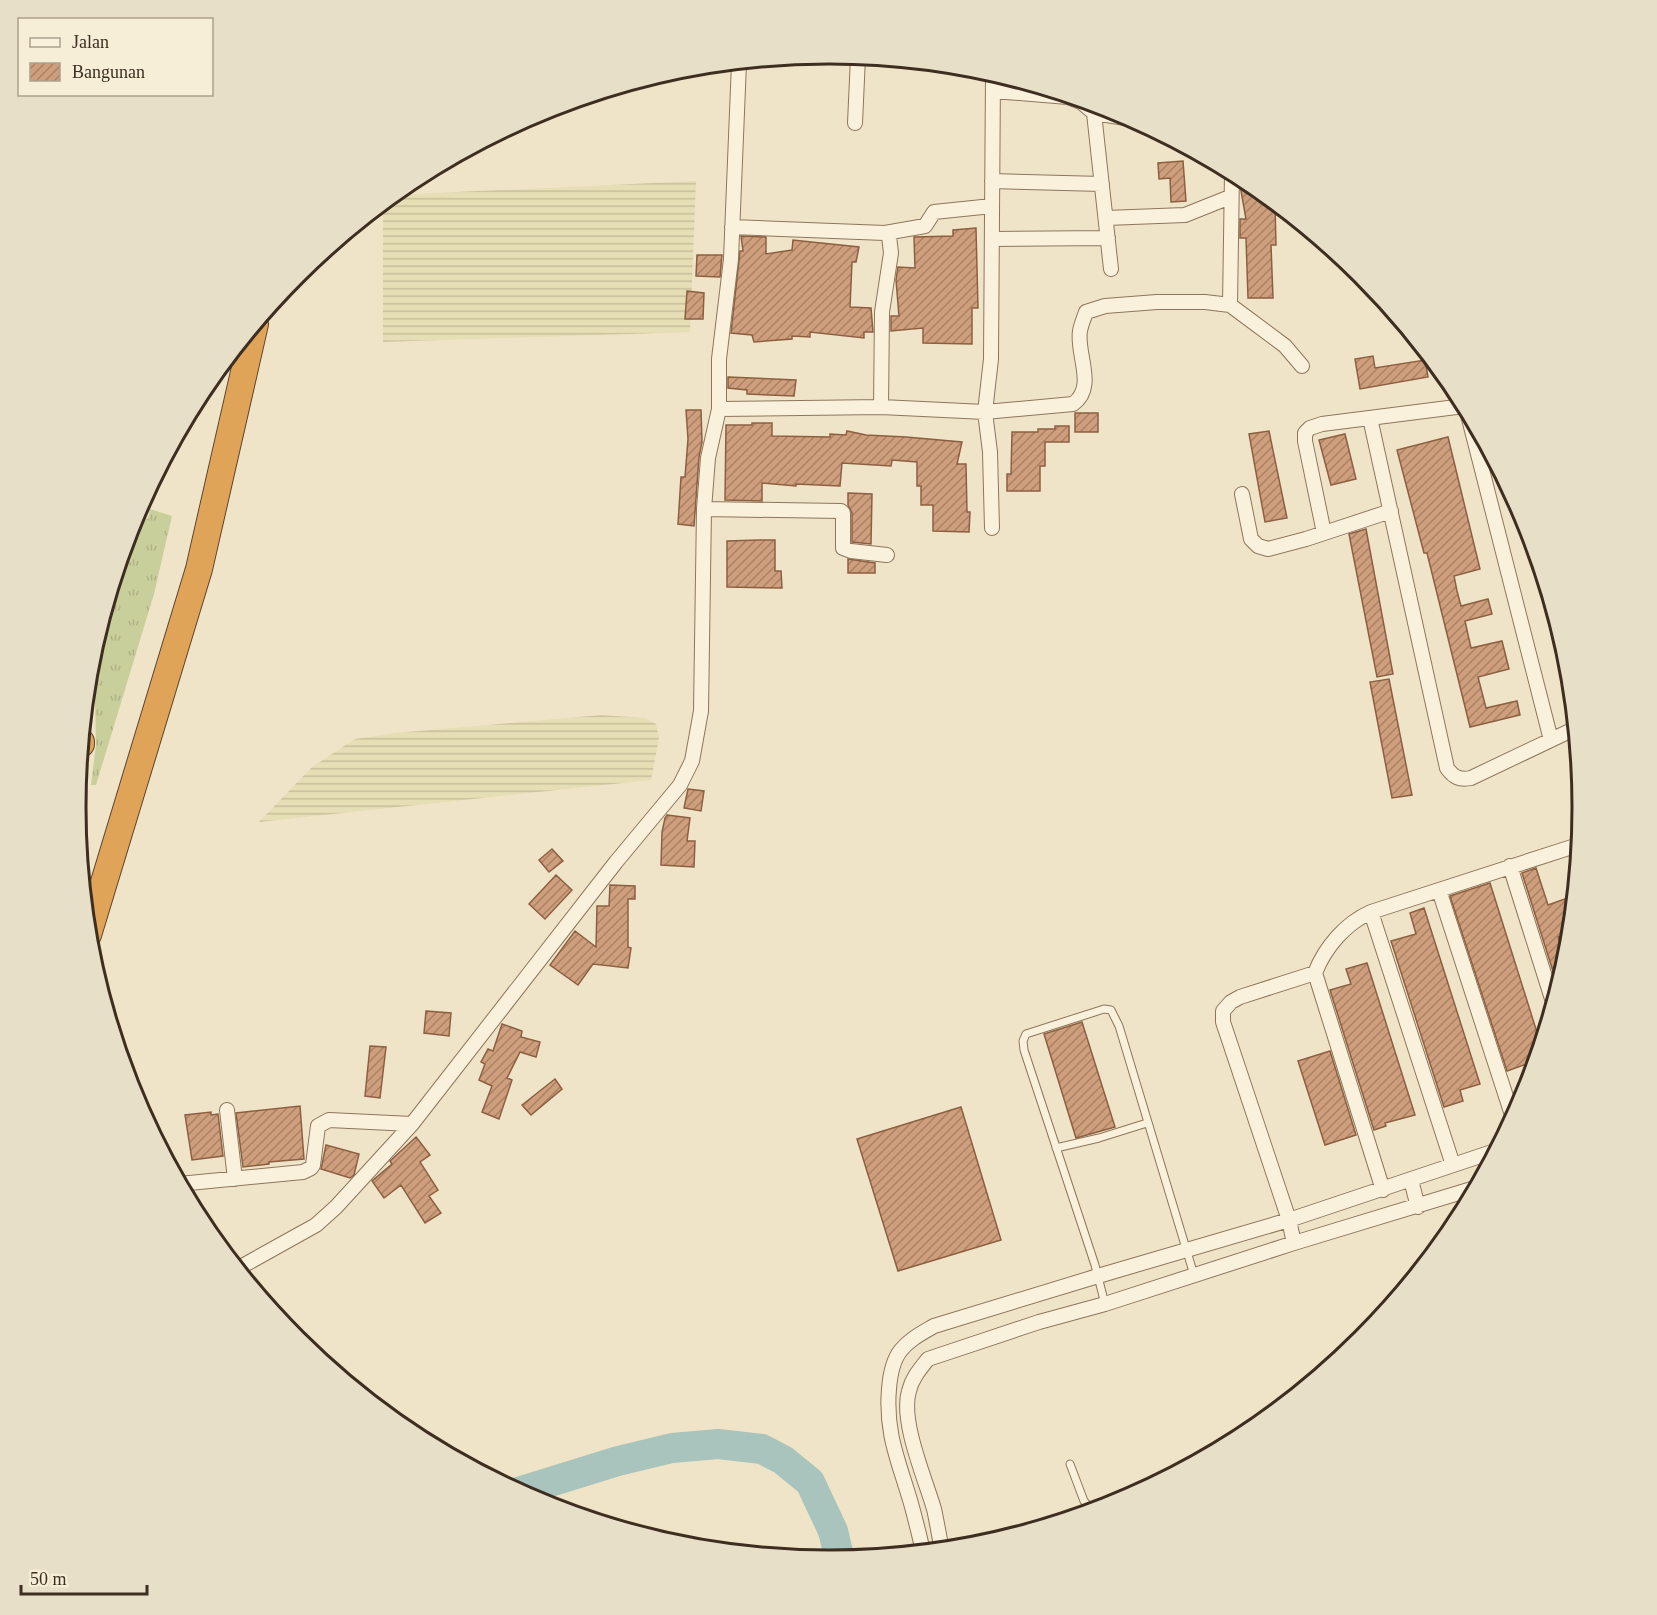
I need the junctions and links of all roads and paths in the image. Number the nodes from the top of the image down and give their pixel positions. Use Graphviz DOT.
graph roads {
  1 [pos="858,65"];
  2 [pos="739,70"];
  3 [pos="993,84"];
  4 [pos="993,91"];
  5 [pos="1035,94"];
  6 [pos="1094,114"];
  7 [pos="855,123"];
  8 [pos="992,181"];
  9 [pos="1102,184"];
  10 [pos="1231,184"];
  11 [pos="1230,197"];
  12 [pos="992,206"];
  13 [pos="1106,218"];
  14 [pos="732,227"];
  15 [pos="885,233"];
  16 [pos="1108,238"];
  17 [pos="992,239"];
  18 [pos="1112,270"];
  19 [pos="1230,305"];
  20 [pos="251,340"];
  21 [pos="1302,366"];
  22 [pos="881,407"];
  23 [pos="1454,407"];
  24 [pos="719,409"];
  25 [pos="985,412"];
  26 [pos="1370,418"];
  27 [pos="1475,441"];
  28 [pos="1242,494"];
  29 [pos="704,509"];
  30 [pos="1391,511"];
  31 [pos="992,528"];
  32 [pos="1324,533"];
  33 [pos="887,555"];
  34 [pos="1567,732"];
  35 [pos="1551,740"];
  36 [pos="1570,847"];
  37 [pos="1510,866"];
  38 [pos="1439,890"];
  39 [pos="1371,912"];
  40 [pos="94,915"];
  41 [pos="1315,973"];
  42 [pos="1549,988"];
  43 [pos="1509,1105"];
  44 [pos="227,1110"];
  45 [pos="1147,1123"];
  46 [pos="412,1124"];
  47 [pos="1056,1148"];
  48 [pos="1485,1154"];
  49 [pos="1453,1165"];
  50 [pos="235,1179"];
  51 [pos="1411,1180"];
  52 [pos="188,1183"];
  53 [pos="1383,1190"];
  54 [pos="1464,1192"];
  55 [pos="1418,1207"];
  56 [pos="1289,1220"];
  57 [pos="1294,1243"];
  58 [pos="1186,1250"];
  59 [pos="244,1265"];
  60 [pos="1194,1275"];
  61 [pos="1098,1276"];
  62 [pos="1105,1304"];
  63 [pos="912,1338"];
  64 [pos="928,1359"];
  65 [pos="1070,1464"];
  66 [pos="1087,1504"];
  67 [pos="940,1541"];
  68 [pos="921,1544"];
  1 -- 7 [label="street"];
  2 -- 14 [label="street"];
  3 -- 4 [label="street"];
  4 -- 5 [label="street"];
  4 -- 8 [label="street"];
  6 -- 9 [label="street"];
  8 -- 9 [label="street"];
  8 -- 12 [label="street"];
  9 -- 13 [label="street"];
  10 -- 11 [label="street"];
  11 -- 13 [label="street"];
  11 -- 19 [label="street"];
  12 -- 15 [label="street"];
  12 -- 17 [label="street"];
  13 -- 16 [label="street"];
  14 -- 15 [label="street"];
  14 -- 24 [label="street"];
  15 -- 22 [label="street"];
  16 -- 17 [label="street"];
  16 -- 18 [label="street"];
  17 -- 25 [label="street"];
  19 -- 21 [label="street"];
  19 -- 25 [label="street"];
  20 -- 40 [label="highway"];
  22 -- 24 [label="street"];
  22 -- 25 [label="street"];
  23 -- 26 [label="street"];
  24 -- 29 [label="street"];
  25 -- 31 [label="street"];
  26 -- 30 [label="street"];
  26 -- 32 [label="street"];
  27 -- 35 [label="street"];
  28 -- 32 [label="street"];
  29 -- 33 [label="street"];
  29 -- 46 [label="street"];
  30 -- 32 [label="street"];
  30 -- 35 [label="street"];
  34 -- 35 [label="street"];
  36 -- 37 [label="street"];
  37 -- 38 [label="street"];
  37 -- 42 [label="street"];
  38 -- 39 [label="street"];
  38 -- 43 [label="street"];
  39 -- 41 [label="street"];
  39 -- 49 [label="street"];
  41 -- 53 [label="street"];
  41 -- 56 [label="street"];
  44 -- 50 [label="street"];
  45 -- 47 [label="lane"];
  45 -- 47 [label="lane"];
  45 -- 58 [label="lane"];
  46 -- 50 [label="street"];
  46 -- 59 [label="street"];
  47 -- 61 [label="lane"];
  48 -- 49 [label="street"];
  49 -- 51 [label="street"];
  50 -- 52 [label="street"];
  51 -- 53 [label="street"];
  51 -- 55 [label="street"];
  53 -- 56 [label="street"];
  54 -- 55 [label="street"];
  55 -- 57 [label="street"];
  56 -- 57 [label="street"];
  56 -- 58 [label="street"];
  57 -- 60 [label="street"];
  58 -- 60 [label="lane"];
  58 -- 61 [label="street"];
  60 -- 62 [label="street"];
  61 -- 62 [label="lane"];
  61 -- 63 [label="street"];
  62 -- 64 [label="street"];
  63 -- 64 [label="street"];
  63 -- 68 [label="street"];
  64 -- 67 [label="street"];
  65 -- 66 [label="lane"];
}
